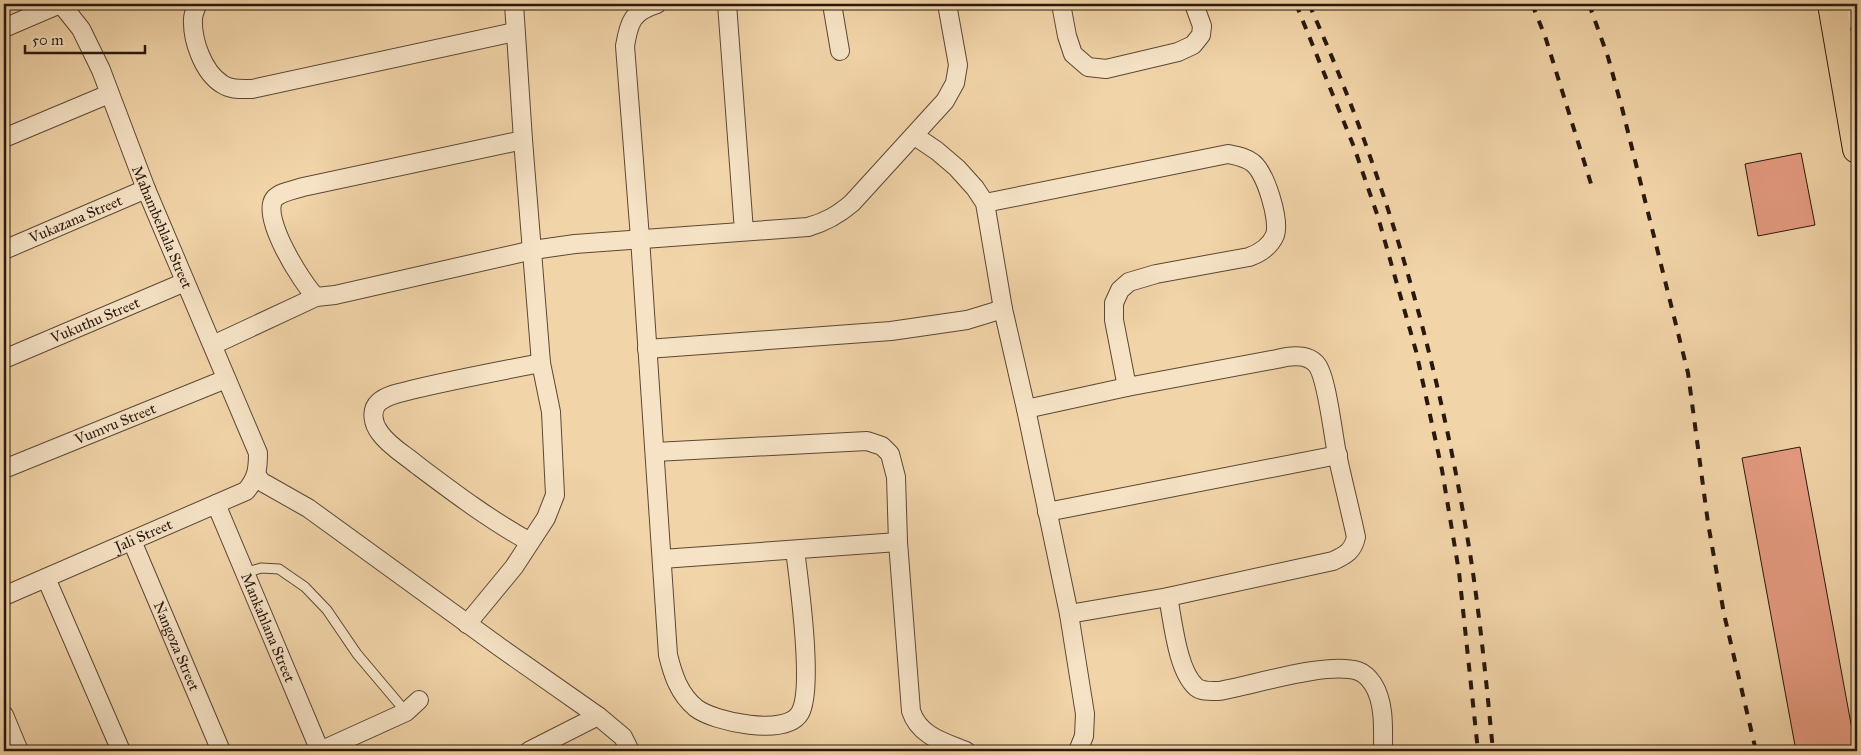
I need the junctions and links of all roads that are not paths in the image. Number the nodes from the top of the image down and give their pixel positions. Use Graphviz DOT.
graph roads {
  1 [pos="61,4"];
  2 [pos="197,4"];
  3 [pos="514,4"];
  4 [pos="657,4"];
  5 [pos="727,4"];
  6 [pos="832,4"];
  7 [pos="947,4"];
  8 [pos="1060,4"];
  9 [pos="1194,4"];
  10 [pos="1841,14"];
  11 [pos="4,28"];
  12 [pos="515,32"];
  13 [pos="840,51"];
  14 [pos="109,94"];
  15 [pos="915,136"];
  16 [pos="4,138"];
  17 [pos="523,140"];
  18 [pos="1857,149"];
  19 [pos="146,189"];
  20 [pos="985,204"];
  21 [pos="744,231"];
  22 [pos="640,238"];
  23 [pos="4,250"];
  24 [pos="533,250"];
  25 [pos="185,282"];
  26 [pos="316,297"];
  27 [pos="1003,309"];
  28 [pos="214,345"];
  29 [pos="647,349"];
  30 [pos="4,359"];
  31 [pos="541,363"];
  32 [pos="226,379"];
  33 [pos="1127,386"];
  34 [pos="1026,409"];
  35 [pos="655,452"];
  36 [pos="1338,455"];
  37 [pos="4,469"];
  38 [pos="256,475"];
  39 [pos="216,504"];
  40 [pos="1047,512"];
  41 [pos="132,541"];
  42 [pos="530,542"];
  43 [pos="898,542"];
  44 [pos="795,550"];
  45 [pos="662,559"];
  46 [pos="245,572"];
  47 [pos="46,578"];
  48 [pos="4,596"];
  49 [pos="1168,597"];
  50 [pos="1069,614"];
  51 [pos="467,624"];
  52 [pos="412,706"];
  53 [pos="4,715"];
  54 [pos="598,716"];
  55 [pos="19,751"];
  56 [pos="121,751"];
  57 [pos="221,751"];
  58 [pos="320,751"];
  59 [pos="529,751"];
  60 [pos="630,751"];
  61 [pos="966,751"];
  62 [pos="1078,751"];
  63 [pos="1383,751"];
  1 -- 11 [label="street"];
  1 -- 14 [label="street, Mahambehlala Street"];
  2 -- 12 [label="street"];
  3 -- 12 [label="street"];
  4 -- 22 [label="street"];
  5 -- 21 [label="street"];
  6 -- 13 [label="street"];
  7 -- 15 [label="street"];
  8 -- 9 [label="street"];
  10 -- 18 [label="main road"];
  12 -- 17 [label="street"];
  14 -- 16 [label="street"];
  14 -- 19 [label="street, Mahambehlala Street"];
  15 -- 20 [label="street"];
  15 -- 21 [label="street"];
  17 -- 24 [label="street"];
  17 -- 26 [label="street"];
  19 -- 23 [label="street, Vukazana Street"];
  19 -- 25 [label="street, Mahambehlala Street"];
  20 -- 27 [label="street"];
  20 -- 33 [label="street"];
  21 -- 22 [label="street"];
  22 -- 24 [label="street"];
  22 -- 29 [label="street"];
  24 -- 26 [label="street"];
  24 -- 31 [label="street"];
  25 -- 28 [label="street, Mahambehlala Street"];
  25 -- 30 [label="street, Vukuthu Street"];
  26 -- 28 [label="street"];
  27 -- 29 [label="street"];
  27 -- 34 [label="street"];
  28 -- 32 [label="street, Mahambehlala Street"];
  29 -- 35 [label="street"];
  31 -- 42 [label="street"];
  31 -- 42 [label="street"];
  32 -- 37 [label="street, Vumvu Street"];
  32 -- 38 [label="street, Mahambehlala Street"];
  33 -- 34 [label="street"];
  33 -- 36 [label="street"];
  34 -- 40 [label="street"];
  35 -- 43 [label="street"];
  35 -- 45 [label="street"];
  36 -- 40 [label="street"];
  36 -- 49 [label="street"];
  38 -- 39 [label="street, Jali Street"];
  38 -- 51 [label="street"];
  39 -- 41 [label="street, Jali Street"];
  39 -- 46 [label="street, Mankahlana Street"];
  40 -- 50 [label="street"];
  41 -- 47 [label="street, Jali Street"];
  41 -- 57 [label="street, Nangoza Street"];
  42 -- 51 [label="street"];
  43 -- 44 [label="street"];
  43 -- 61 [label="street"];
  44 -- 45 [label="street"];
  44 -- 45 [label="street"];
  46 -- 52 [label="lane"];
  46 -- 58 [label="street, Mankahlana Street"];
  47 -- 48 [label="street, Jali Street"];
  47 -- 56 [label="street"];
  49 -- 50 [label="street"];
  49 -- 63 [label="street"];
  50 -- 62 [label="street"];
  51 -- 54 [label="street"];
  52 -- 58 [label="street"];
  53 -- 55 [label="street"];
  54 -- 59 [label="street"];
  54 -- 60 [label="street"];
}
